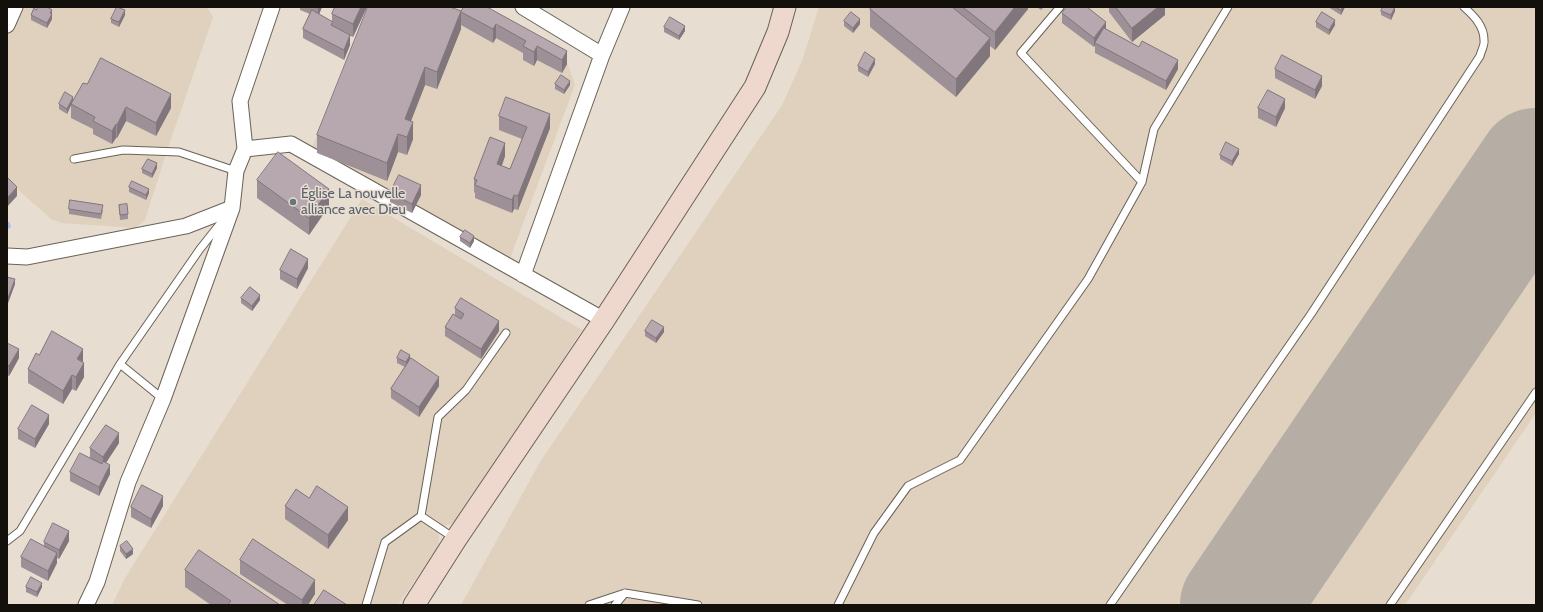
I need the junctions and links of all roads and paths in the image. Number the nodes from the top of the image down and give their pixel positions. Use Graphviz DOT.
graph roads {
  1 [pos="15,7"];
  2 [pos="271,7"];
  3 [pos="523,7"];
  4 [pos="622,7"];
  5 [pos="785,7"];
  6 [pos="1060,7"];
  7 [pos="1228,7"];
  8 [pos="1464,7"];
  9 [pos="7,25"];
  10 [pos="602,55"];
  11 [pos="244,149"];
  12 [pos="74,159"];
  13 [pos="236,171"];
  14 [pos="1142,182"];
  15 [pos="232,208"];
  16 [pos="7,256"];
  17 [pos="523,275"];
  18 [pos="604,320"];
  19 [pos="506,333"];
  20 [pos="120,364"];
  21 [pos="1536,392"];
  22 [pos="163,399"];
  23 [pos="421,516"];
  24 [pos="456,539"];
  25 [pos="7,541"];
  26 [pos="625,593"];
  27 [pos="86,605"];
  28 [pos="366,605"];
  29 [pos="414,605"];
  30 [pos="589,605"];
  31 [pos="615,605"];
  32 [pos="698,605"];
  33 [pos="838,605"];
  34 [pos="1110,605"];
  35 [pos="1390,605"];
  1 -- 9 [label="street"];
  2 -- 11 [label="street"];
  3 -- 10 [label="street"];
  4 -- 10 [label="street"];
  5 -- 18 [label="street"];
  6 -- 14 [label="lane"];
  7 -- 14 [label="lane"];
  8 -- 34 [label="lane"];
  10 -- 17 [label="street"];
  11 -- 13 [label="street"];
  11 -- 17 [label="street"];
  12 -- 13 [label="lane"];
  13 -- 15 [label="street"];
  14 -- 33 [label="lane"];
  15 -- 16 [label="street"];
  15 -- 20 [label="lane"];
  15 -- 22 [label="street"];
  17 -- 18 [label="street"];
  18 -- 24 [label="street"];
  19 -- 23 [label="lane"];
  20 -- 22 [label="lane"];
  20 -- 25 [label="lane"];
  21 -- 35 [label="lane"];
  22 -- 27 [label="street"];
  23 -- 24 [label="lane"];
  23 -- 28 [label="lane"];
  24 -- 29 [label="street"];
  26 -- 30 [label="lane"];
  26 -- 31 [label="lane"];
  26 -- 32 [label="lane"];
}
